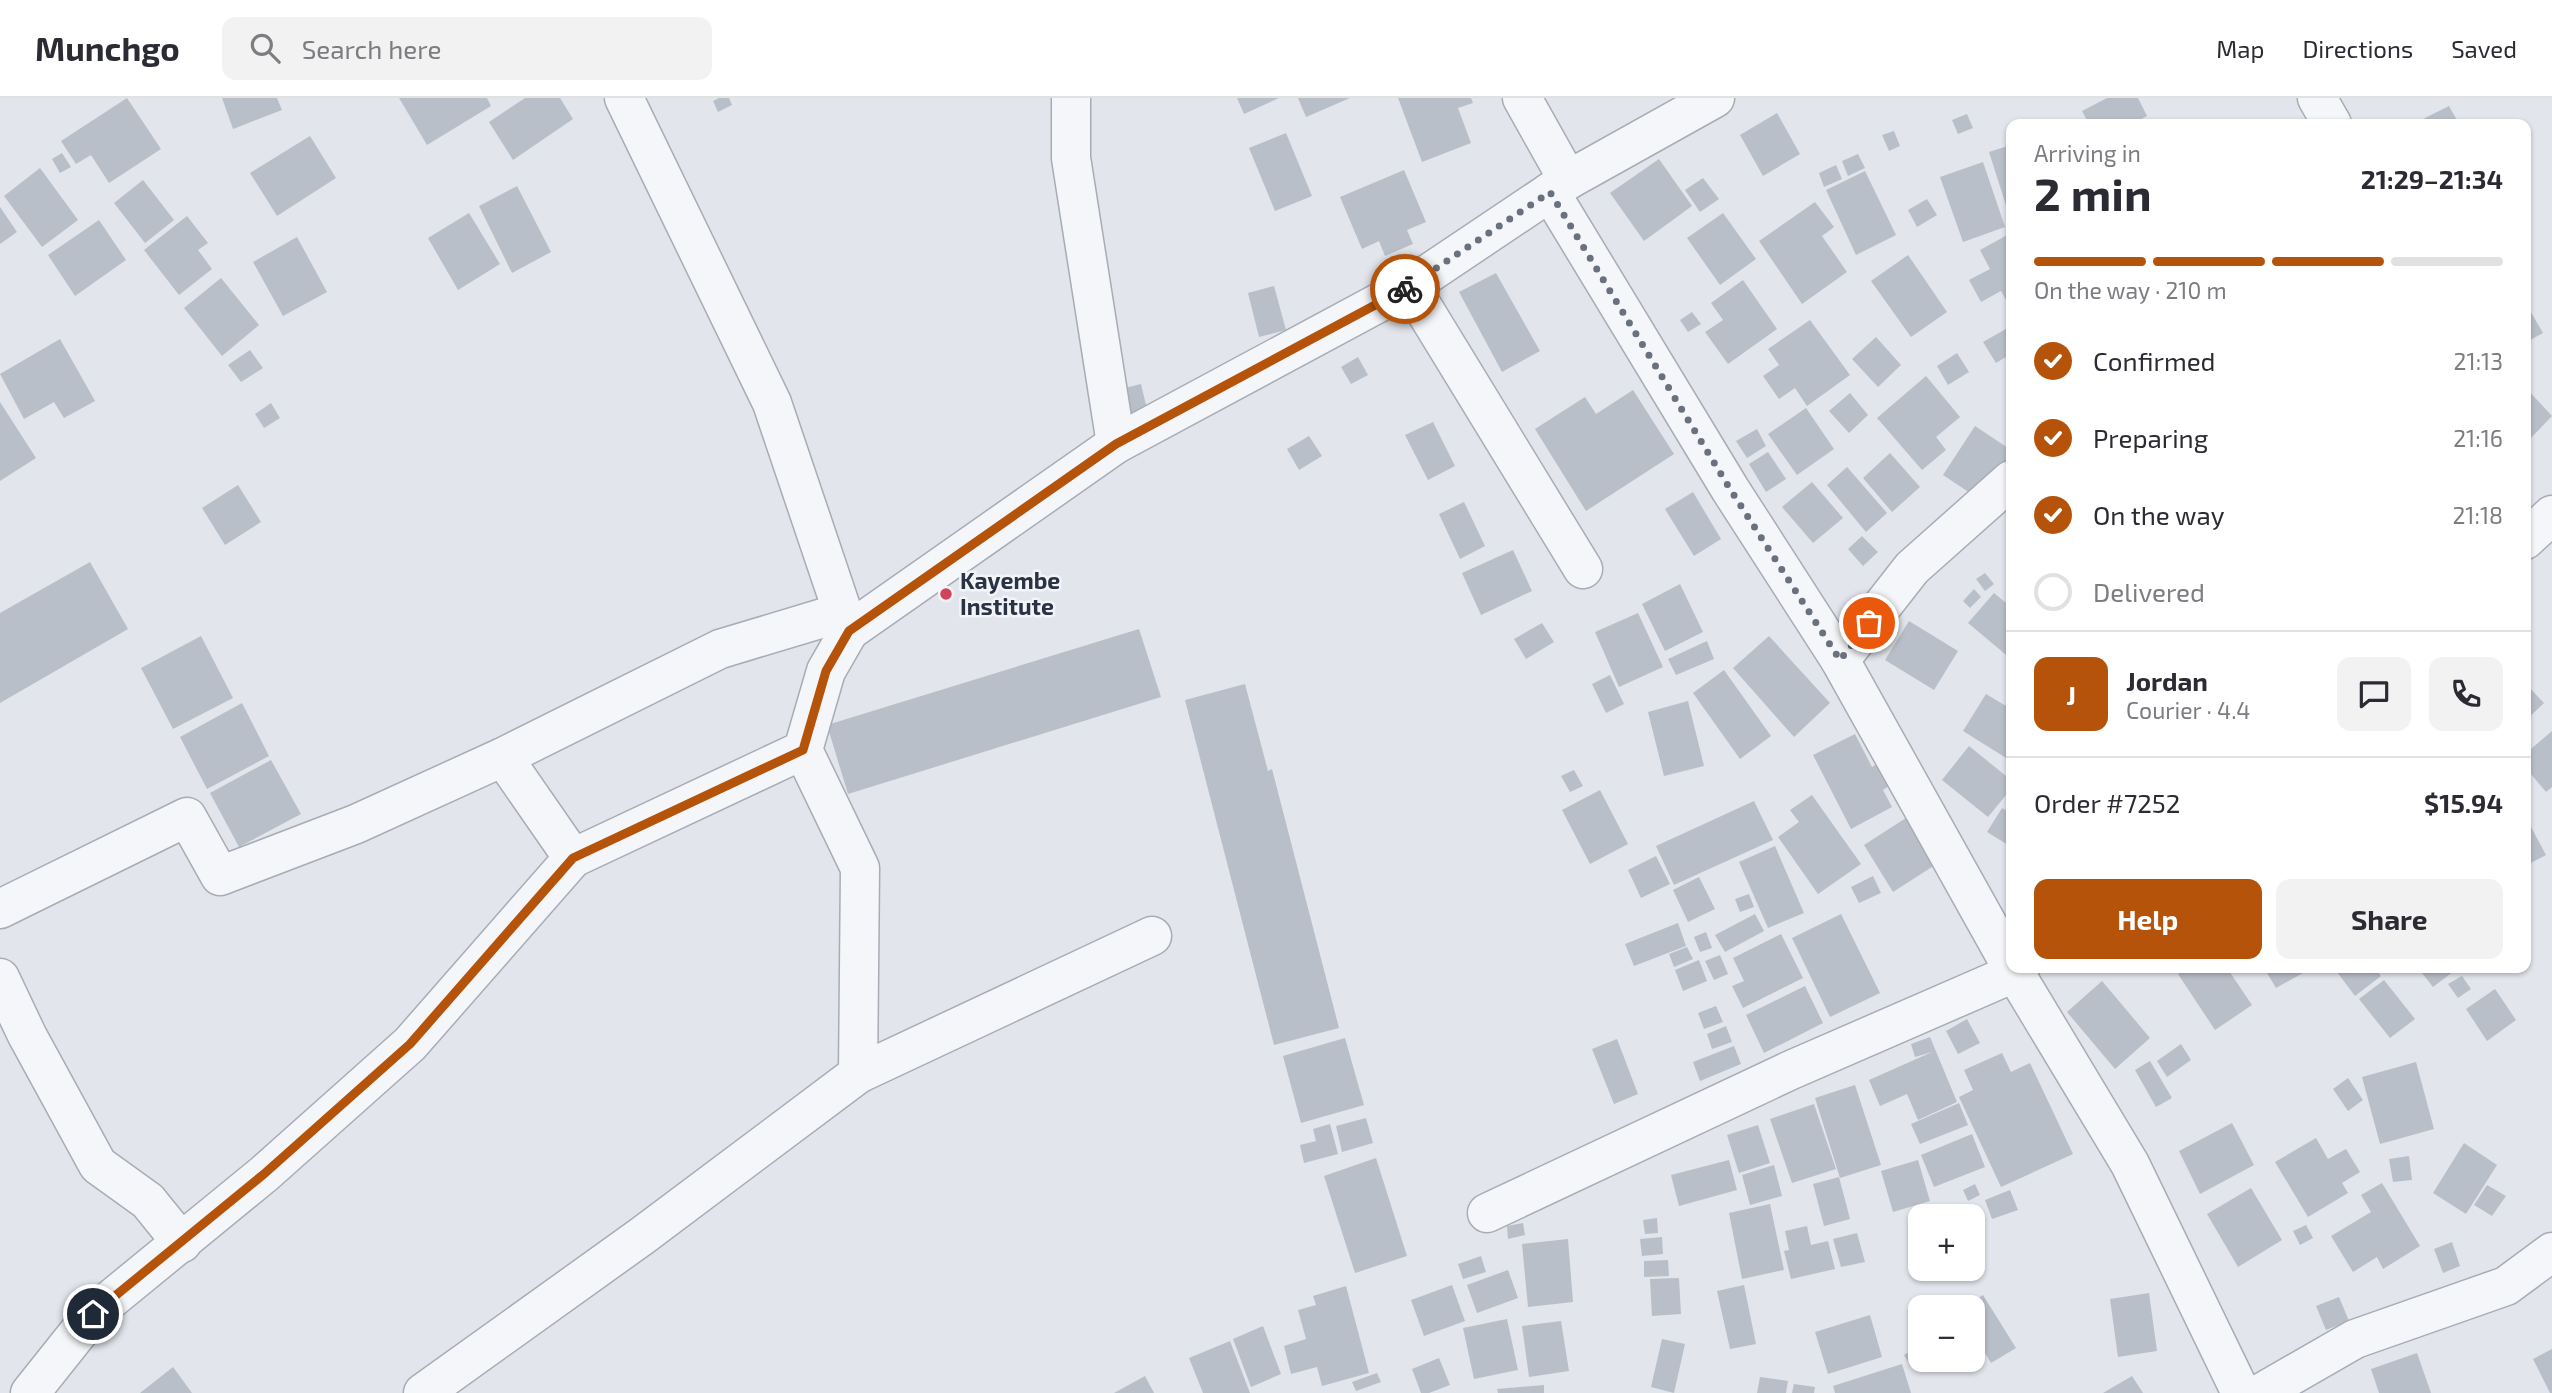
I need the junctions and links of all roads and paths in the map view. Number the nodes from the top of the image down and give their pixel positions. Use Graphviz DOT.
graph roads {
  1 [pos="624,98"];
  2 [pos="1071,98"];
  3 [pos="1522,98"];
  4 [pos="1715,98"];
  5 [pos="2317,98"];
  6 [pos="2329,119"];
  7 [pos="1559,186"];
  8 [pos="1410,286"];
  9 [pos="1116,444"];
  10 [pos="2006,484"];
  11 [pos="2552,515"];
  12 [pos="2531,534"];
  13 [pos="1583,569"];
  14 [pos="846,621"];
  15 [pos="1840,660"];
  16 [pos="803,750"];
  17 [pos="503,757"];
  18 [pos="573,858"];
  19 [pos="0,909"];
  20 [pos="1152,936"];
  21 [pos="2006,955"];
  22 [pos="2006,973"];
  23 [pos="2016,973"];
  24 [pos="0,978"];
  25 [pos="858,1074"];
  26 [pos="1487,1213"];
  27 [pos="181,1243"];
  28 [pos="2552,1252"];
  29 [pos="30,1393"];
  30 [pos="423,1393"];
  31 [pos="2241,1393"];
  32 [pos="2260,1393"];
  1 -- 14 [label="street"];
  2 -- 9 [label="street"];
  3 -- 7 [label="street"];
  4 -- 7 [label="street"];
  5 -- 6 [label="street"];
  7 -- 8 [label="street"];
  7 -- 15 [label="street"];
  8 -- 9 [label="street"];
  8 -- 13 [label="street"];
  9 -- 14 [label="street"];
  10 -- 15 [label="street"];
  11 -- 12 [label="street"];
  14 -- 16 [label="street"];
  14 -- 17 [label="street"];
  15 -- 21 [label="street"];
  16 -- 18 [label="street"];
  16 -- 25 [label="street"];
  17 -- 18 [label="street"];
  17 -- 19 [label="street"];
  18 -- 27 [label="street"];
  20 -- 25 [label="street"];
  22 -- 26 [label="street"];
  23 -- 31 [label="street"];
  24 -- 27 [label="street"];
  25 -- 30 [label="street"];
  27 -- 29 [label="street"];
  28 -- 32 [label="street"];
}
